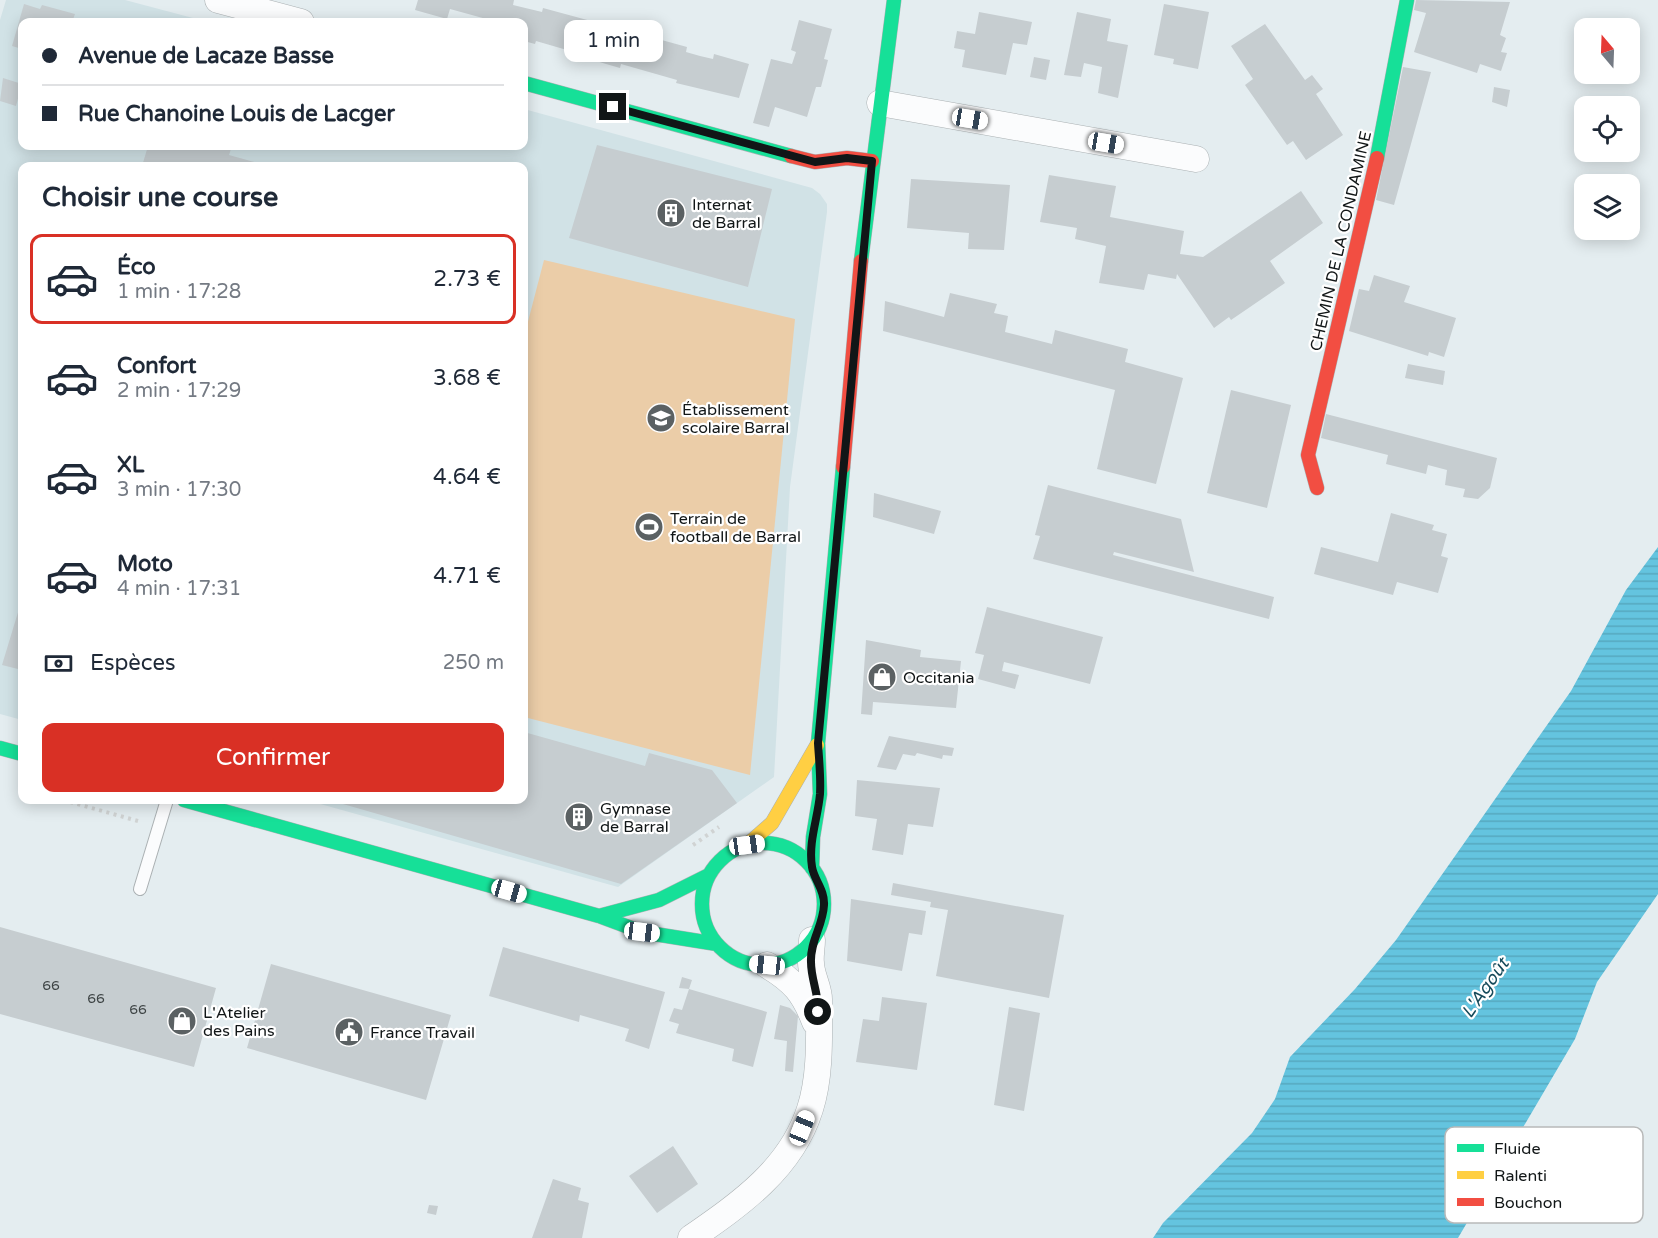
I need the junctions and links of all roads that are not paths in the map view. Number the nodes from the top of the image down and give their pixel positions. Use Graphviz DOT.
graph roads {
  1 [pos="218,0"];
  2 [pos="894,0"];
  3 [pos="1407,0"];
  4 [pos="286,18"];
  5 [pos="528,84"];
  6 [pos="880,103"];
  7 [pos="1196,159"];
  8 [pos="872,161"];
  9 [pos="1317,488"];
  10 [pos="818,743"];
  11 [pos="0,748"];
  12 [pos="18,753"];
  13 [pos="166,804"];
  14 [pos="198,804"];
  15 [pos="747,845"];
  16 [pos="812,868"];
  17 [pos="710,875"];
  18 [pos="140,889"];
  19 [pos="599,916"];
  20 [pos="812,940"];
  21 [pos="717,944"];
  22 [pos="767,965"];
  23 [pos="818,1028"];
  24 [pos="691,1238"];
  1 -- 4 [label="street"];
  2 -- 6 [label="main road"];
  3 -- 9 [label="main road, CHEMIN DE LA CONDAMINE"];
  5 -- 8 [label="main road"];
  6 -- 7 [label="street"];
  6 -- 8 [label="main road"];
  8 -- 10 [label="main road"];
  10 -- 15 [label="main road"];
  10 -- 16 [label="main road"];
  11 -- 12 [label="main road"];
  13 -- 18 [label="lane"];
  14 -- 19 [label="main road"];
  15 -- 16 [label="main road"];
  15 -- 17 [label="main road"];
  16 -- 20 [label="main road"];
  17 -- 19 [label="main road"];
  17 -- 21 [label="main road"];
  19 -- 21 [label="main road"];
  20 -- 22 [label="main road"];
  20 -- 23 [label="street"];
  21 -- 22 [label="main road"];
  22 -- 23 [label="street"];
  23 -- 24 [label="street"];
}
